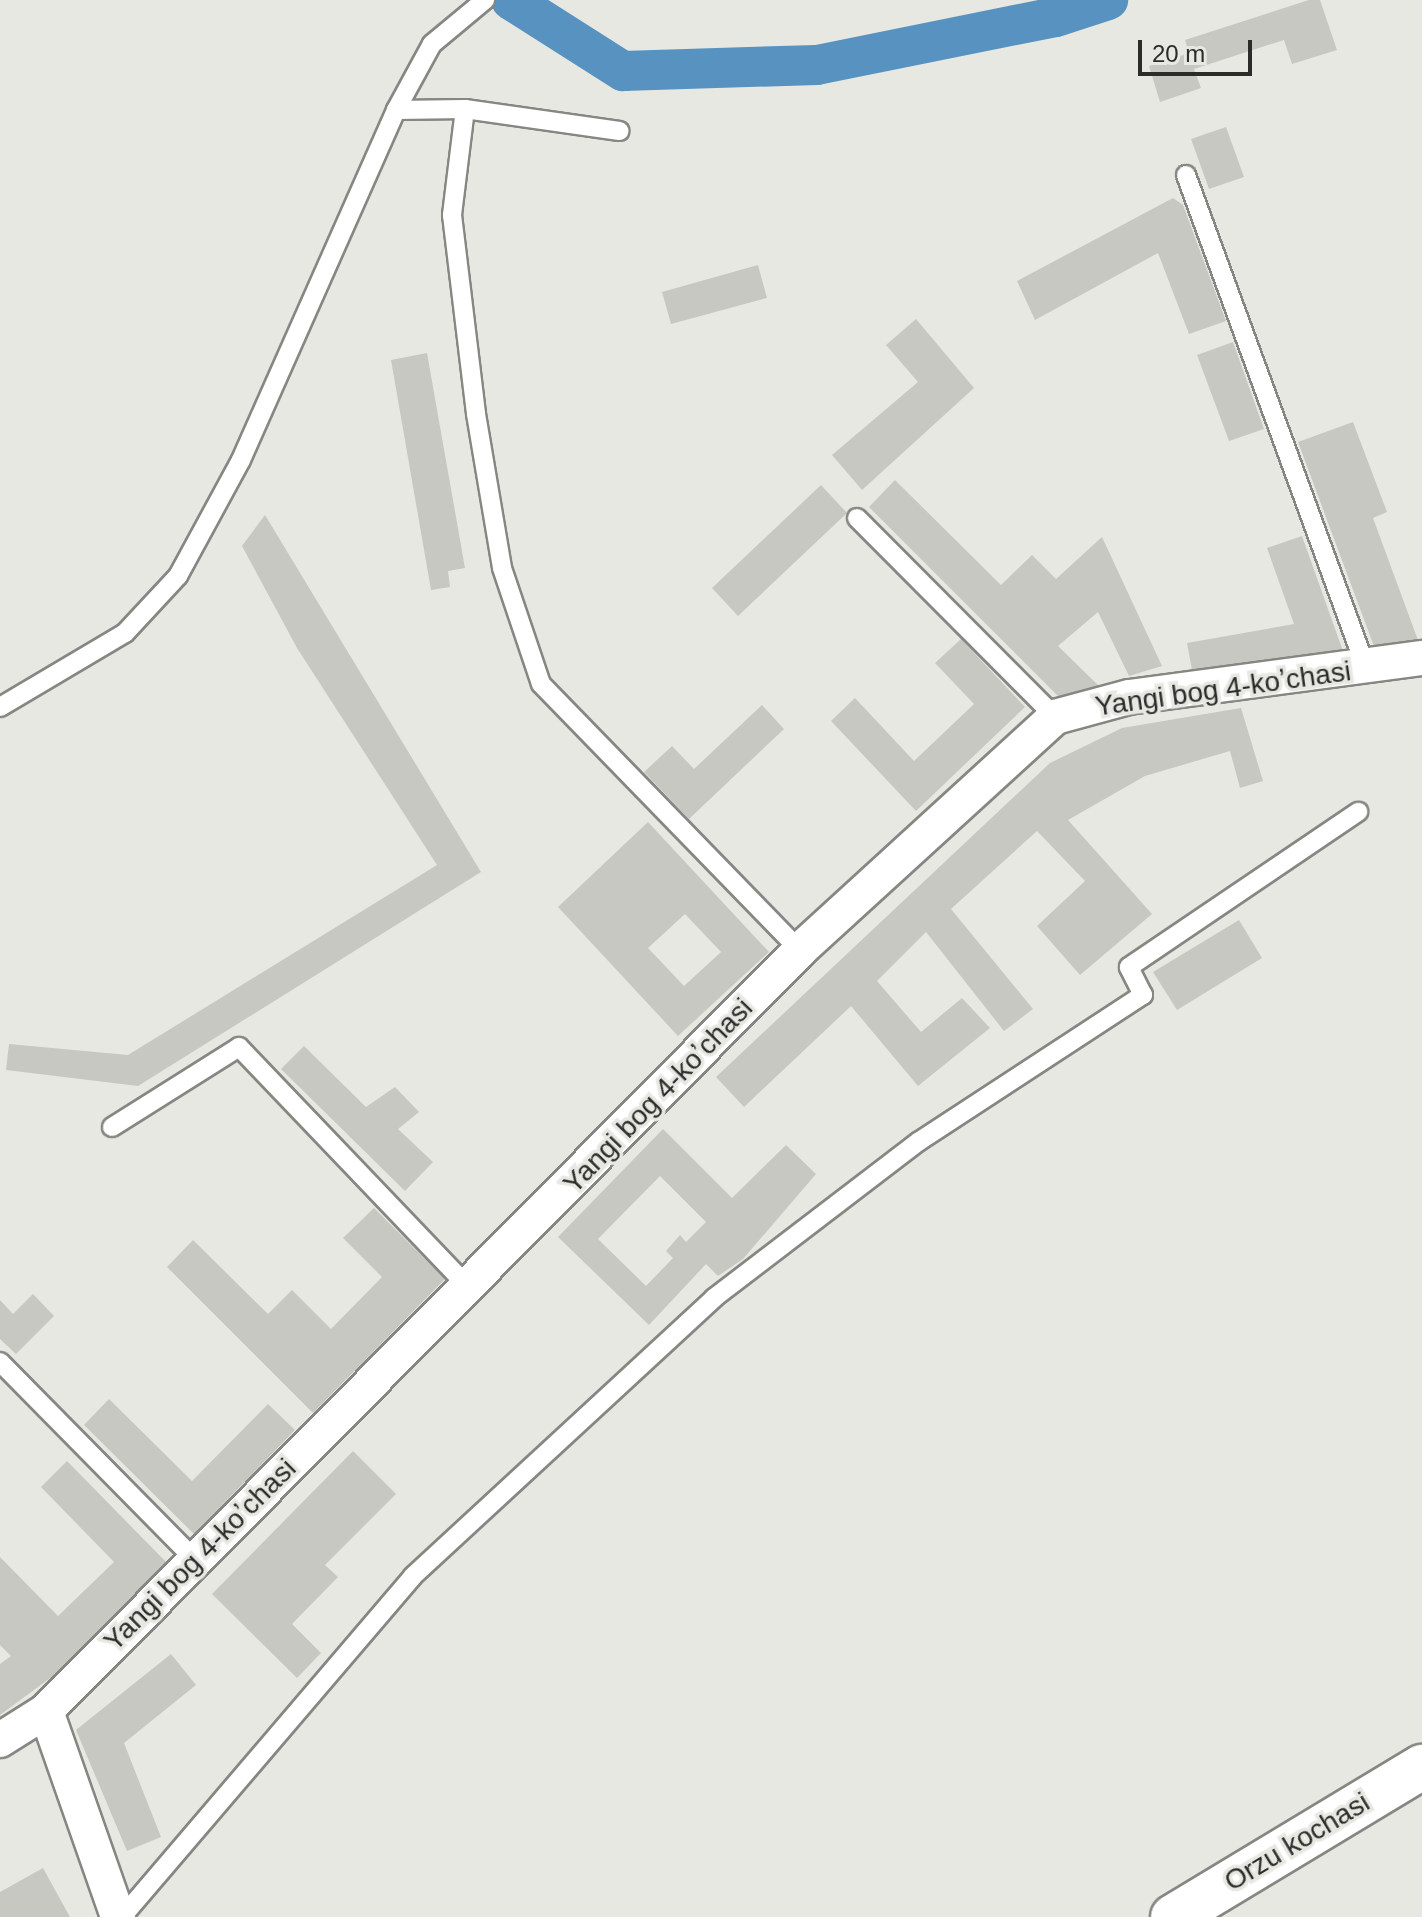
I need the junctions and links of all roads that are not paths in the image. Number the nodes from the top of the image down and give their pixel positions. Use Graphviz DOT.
graph roads {
  1 [pos="485,0"];
  2 [pos="465,109"];
  3 [pos="396,110"];
  4 [pos="619,131"];
  5 [pos="1186,175"];
  6 [pos="857,518"];
  7 [pos="1422,658"];
  8 [pos="1366,668"];
  9 [pos="0,707"];
  10 [pos="1055,717"];
  11 [pos="1358,812"];
  12 [pos="800,950"];
  13 [pos="112,1127"];
  14 [pos="469,1288"];
  15 [pos="0,1362"];
  16 [pos="194,1559"];
  17 [pos="46,1711"];
  18 [pos="0,1740"];
  19 [pos="1422,1767"];
  20 [pos="120,1917"];
  21 [pos="1173,1917"];
  1 -- 3 [label="lane"];
  2 -- 3 [label="lane"];
  2 -- 4 [label="lane"];
  2 -- 12 [label="lane"];
  3 -- 9 [label="lane"];
  5 -- 8 [label="lane"];
  6 -- 10 [label="lane"];
  7 -- 8 [label="street, Yangi bog 4-koʼchasi"];
  8 -- 10 [label="street, Yangi bog 4-koʼchasi"];
  10 -- 12 [label="street, Yangi bog 4-koʼchasi"];
  11 -- 20 [label="lane"];
  12 -- 14 [label="street, Yangi bog 4-koʼchasi"];
  13 -- 14 [label="lane"];
  14 -- 16 [label="street, Yangi bog 4-koʼchasi"];
  15 -- 16 [label="lane"];
  16 -- 17 [label="street, Yangi bog 4-koʼchasi"];
  17 -- 18 [label="street, Yangi bog 4-koʼchasi"];
  17 -- 20 [label="street"];
  19 -- 21 [label="main road, Orzu kochasi"];
}
